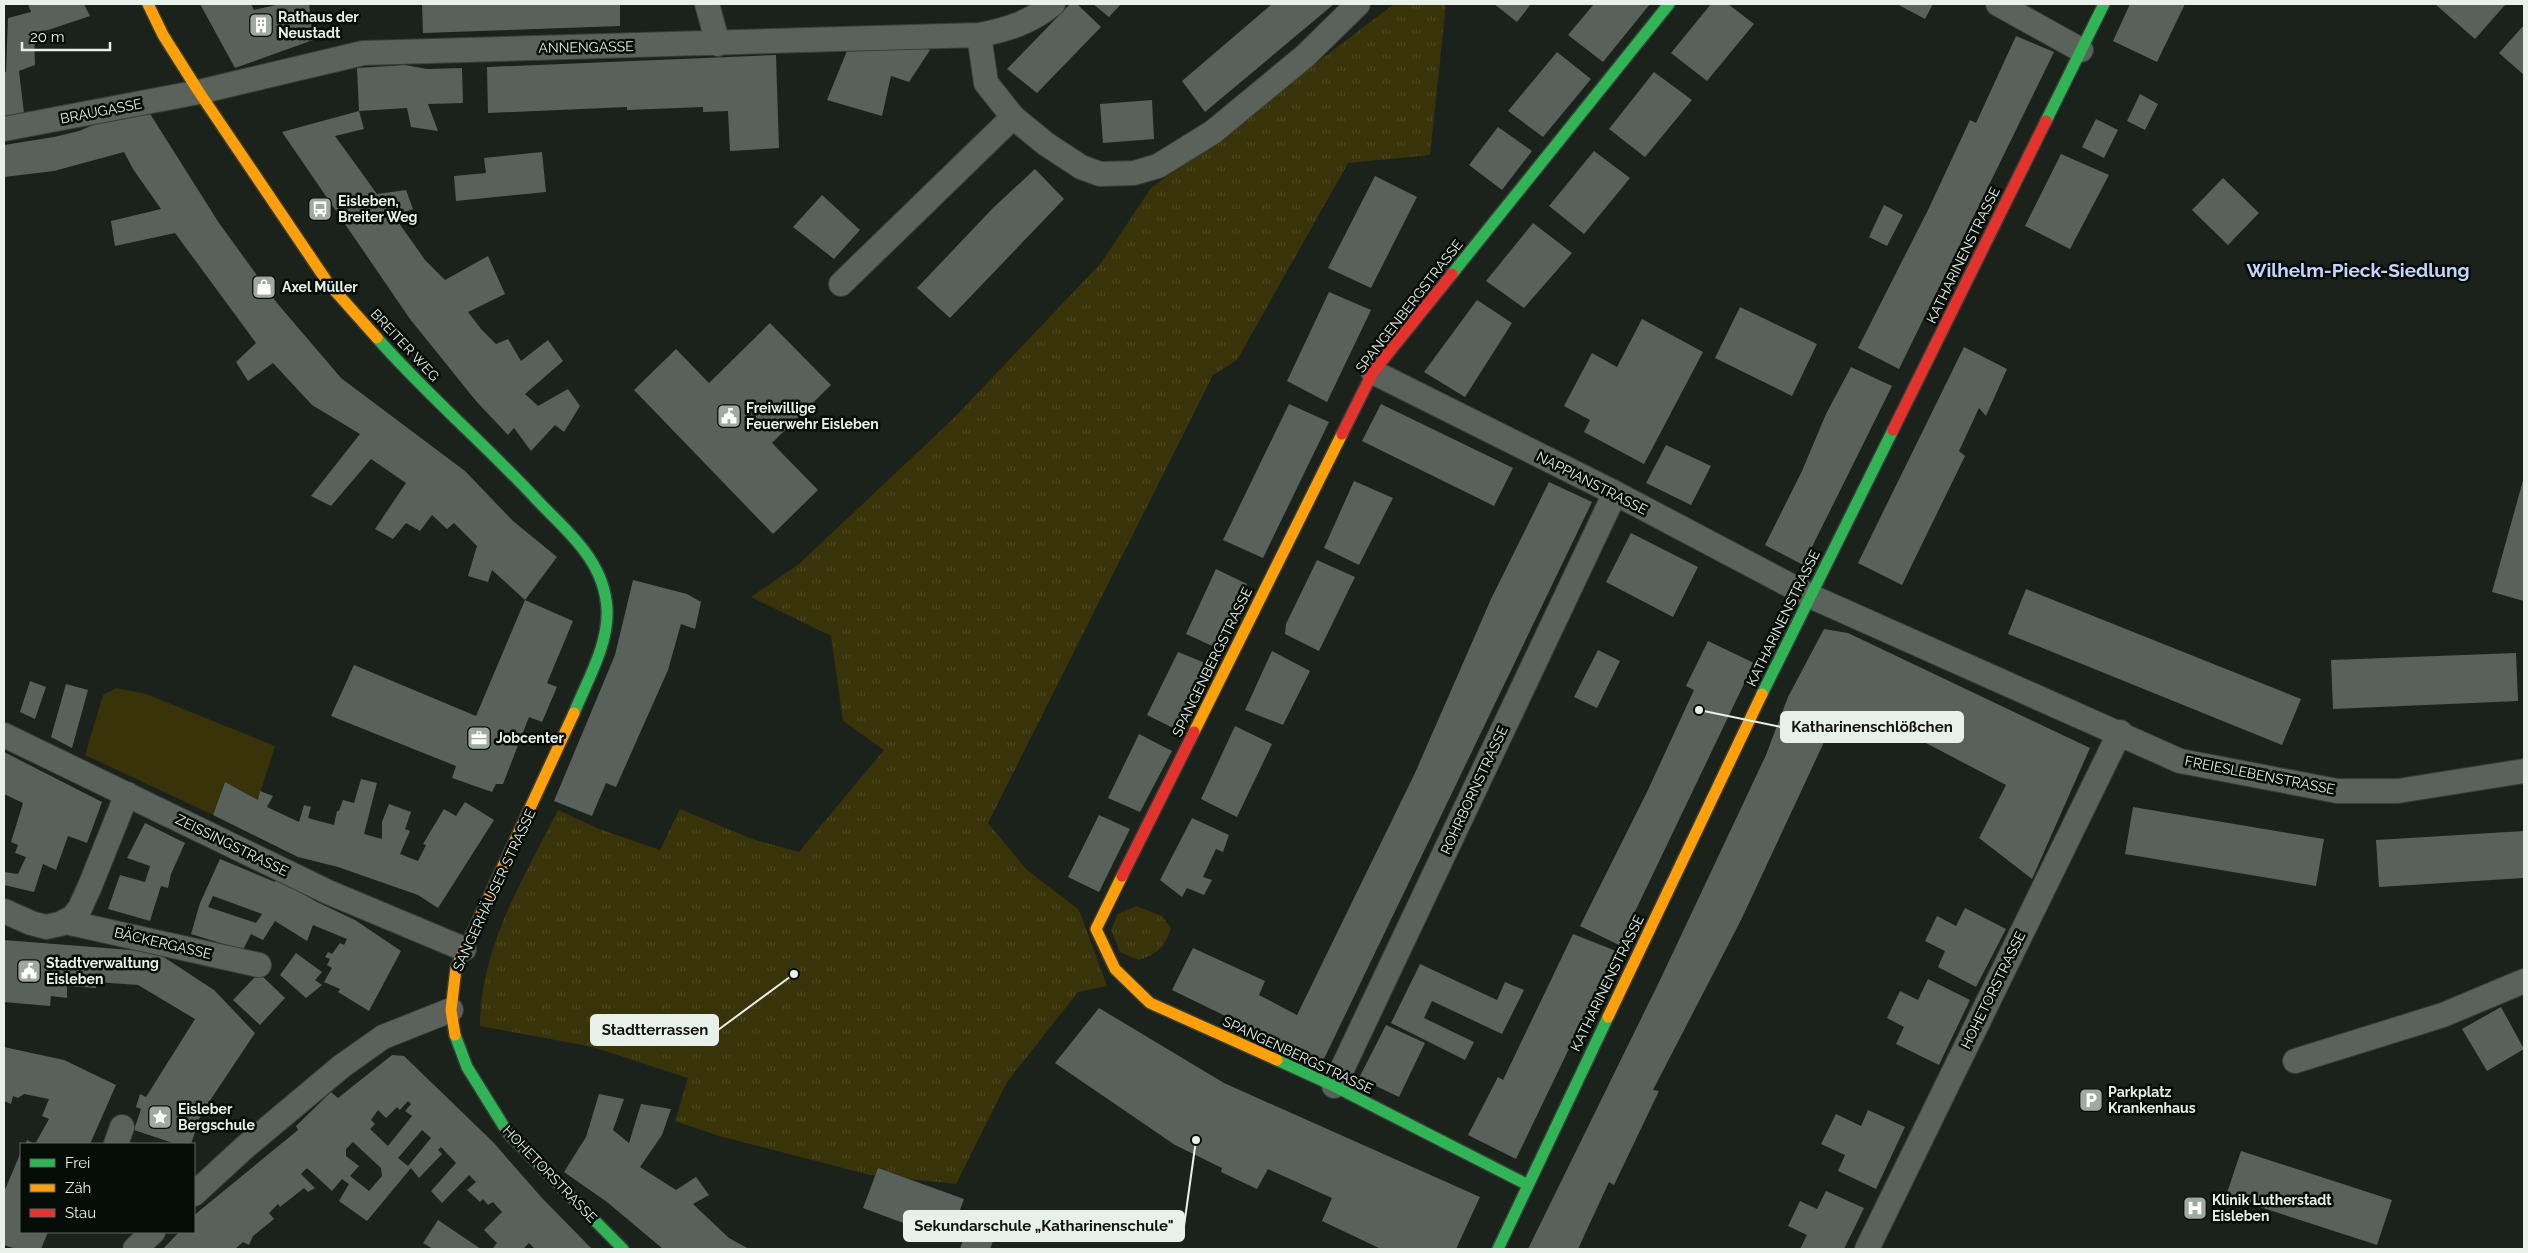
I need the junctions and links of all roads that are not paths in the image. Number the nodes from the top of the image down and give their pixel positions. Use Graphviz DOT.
graph roads {
  1 [pos="148,4"];
  2 [pos="707,4"];
  3 [pos="1053,4"];
  4 [pos="1358,4"];
  5 [pos="1669,4"];
  6 [pos="1998,4"];
  7 [pos="2104,4"];
  8 [pos="979,35"];
  9 [pos="718,44"];
  10 [pos="2081,50"];
  11 [pos="199,92"];
  12 [pos="1013,117"];
  13 [pos="4,129"];
  14 [pos="841,284"];
  15 [pos="1373,372"];
  16 [pos="1615,493"];
  17 [pos="1810,596"];
  18 [pos="602,644"];
  19 [pos="2120,732"];
  20 [pos="4,734"];
  21 [pos="2524,771"];
  22 [pos="127,794"];
  23 [pos="4,911"];
  24 [pos="66,922"];
  25 [pos="464,949"];
  26 [pos="259,964"];
  27 [pos="2524,981"];
  28 [pos="451,1010"];
  29 [pos="2295,1062"];
  30 [pos="1334,1086"];
  31 [pos="1528,1185"];
  32 [pos="195,1193"];
  33 [pos="152,1233"];
  34 [pos="134,1249"];
  35 [pos="623,1249"];
  36 [pos="1498,1249"];
  37 [pos="1867,1249"];
  1 -- 11 [label="street, BREITER WEG"];
  2 -- 9 [label="street"];
  3 -- 8 [label="street, ANNENGASSE"];
  4 -- 12 [label="street"];
  5 -- 15 [label="street, SPANGENBERGSTRASSE"];
  6 -- 10 [label="street"];
  7 -- 10 [label="street, KATHARINENSTRASSE"];
  8 -- 9 [label="street, ANNENGASSE"];
  8 -- 12 [label="street"];
  9 -- 11 [label="street, ANNENGASSE"];
  10 -- 17 [label="street, KATHARINENSTRASSE"];
  11 -- 13 [label="street, BRAUGASSE"];
  11 -- 18 [label="street, BREITER WEG"];
  12 -- 14 [label="street"];
  15 -- 16 [label="street, NAPPIANSTRASSE"];
  15 -- 30 [label="street, SPANGENBERGSTRASSE"];
  16 -- 17 [label="street, NAPPIANSTRASSE"];
  16 -- 30 [label="street, ROHRBORNSTRASSE"];
  17 -- 19 [label="street, NAPPIANSTRASSE"];
  17 -- 31 [label="street, KATHARINENSTRASSE"];
  18 -- 25 [label="street, SANGERHÄUSER STRASSE"];
  19 -- 21 [label="street, FREIESLEBENSTRASSE"];
  19 -- 37 [label="street, HOHETORSTRASSE"];
  20 -- 22 [label="street, ZEISSINGSTRASSE"];
  22 -- 24 [label="street"];
  22 -- 25 [label="street, ZEISSINGSTRASSE"];
  23 -- 24 [label="street, BÄCKERGASSE"];
  24 -- 26 [label="street, BÄCKERGASSE"];
  25 -- 28 [label="street, SANGERHÄUSER STRASSE"];
  27 -- 29 [label="street"];
  28 -- 32 [label="street"];
  28 -- 35 [label="street, HOHETORSTRASSE"];
  30 -- 31 [label="street, SPANGENBERGSTRASSE"];
  31 -- 36 [label="street, KATHARINENSTRASSE"];
  33 -- 34 [label="street"];
}
